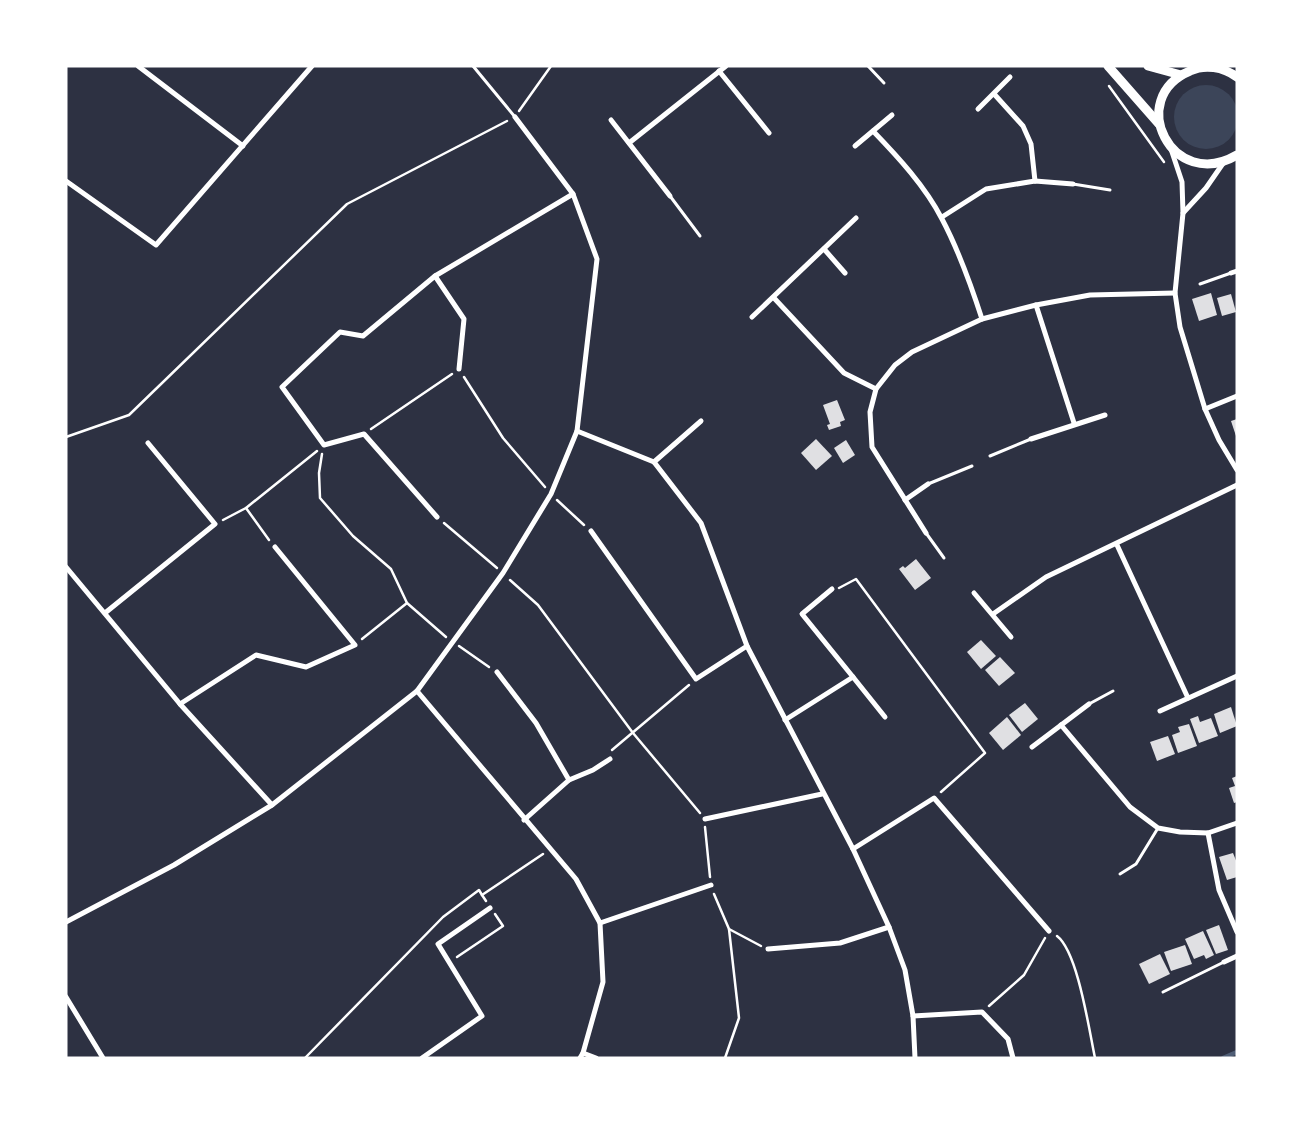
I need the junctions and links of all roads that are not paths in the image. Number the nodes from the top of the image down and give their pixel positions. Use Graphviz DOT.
graph roads {
  1 [pos="138,66"];
  2 [pos="312,66"];
  3 [pos="473,66"];
  4 [pos="726,66"];
  5 [pos="868,66"];
  6 [pos="1108,66"];
  7 [pos="1148,66"];
  8 [pos="719,71"];
  9 [pos="1181,75"];
  10 [pos="1010,77"];
  11 [pos="1237,77"];
  12 [pos="884,83"];
  13 [pos="995,95"];
  14 [pos="978,109"];
  15 [pos="892,115"];
  16 [pos="515,117"];
  17 [pos="611,120"];
  18 [pos="1159,124"];
  19 [pos="873,131"];
  20 [pos="769,133"];
  21 [pos="629,143"];
  22 [pos="243,146"];
  23 [pos="855,146"];
  24 [pos="1171,149"];
  25 [pos="1237,155"];
  26 [pos="1224,162"];
  27 [pos="66,181"];
  28 [pos="1035,181"];
  29 [pos="1072,184"];
  30 [pos="1110,190"];
  31 [pos="573,194"];
  32 [pos="670,196"];
  33 [pos="1183,213"];
  34 [pos="942,217"];
  35 [pos="856,218"];
  36 [pos="700,236"];
  37 [pos="824,249"];
  38 [pos="1234,272"];
  39 [pos="844,273"];
  40 [pos="435,276"];
  41 [pos="1200,284"];
  42 [pos="1175,293"];
  43 [pos="774,298"];
  44 [pos="1036,305"];
  45 [pos="752,317"];
  46 [pos="982,319"];
  47 [pos="459,369"];
  48 [pos="876,390"];
  49 [pos="1237,396"];
  50 [pos="1205,409"];
  51 [pos="1105,415"];
  52 [pos="701,421"];
  53 [pos="1074,423"];
  54 [pos="577,431"];
  55 [pos="1030,439"];
  56 [pos="148,443"];
  57 [pos="990,456"];
  58 [pos="654,462"];
  59 [pos="972,466"];
  60 [pos="1237,470"];
  61 [pos="928,484"];
  62 [pos="1237,485"];
  63 [pos="905,500"];
  64 [pos="437,517"];
  65 [pos="591,531"];
  66 [pos="926,533"];
  67 [pos="1116,545"];
  68 [pos="275,548"];
  69 [pos="944,558"];
  70 [pos="66,567"];
  71 [pos="832,589"];
  72 [pos="974,593"];
  73 [pos="105,613"];
  74 [pos="994,614"];
  75 [pos="1011,638"];
  76 [pos="747,646"];
  77 [pos="497,672"];
  78 [pos="1237,676"];
  79 [pos="853,677"];
  80 [pos="417,690"];
  81 [pos="1113,691"];
  82 [pos="1188,698"];
  83 [pos="180,704"];
  84 [pos="1089,704"];
  85 [pos="1160,711"];
  86 [pos="885,717"];
  87 [pos="785,720"];
  88 [pos="1062,725"];
  89 [pos="1032,747"];
  90 [pos="610,759"];
  91 [pos="569,780"];
  92 [pos="822,794"];
  93 [pos="272,805"];
  94 [pos="705,819"];
  95 [pos="524,820"];
  96 [pos="1237,823"];
  97 [pos="1158,828"];
  98 [pos="1208,833"];
  99 [pos="853,849"];
  100 [pos="1120,874"];
  101 [pos="710,885"];
  102 [pos="490,908"];
  103 [pos="66,922"];
  104 [pos="600,923"];
  105 [pos="889,927"];
  106 [pos="1049,930"];
  107 [pos="1237,932"];
  108 [pos="768,949"];
  109 [pos="1237,956"];
  110 [pos="1224,962"];
  111 [pos="1163,992"];
  112 [pos="66,997"];
  113 [pos="912,1016"];
  114 [pos="582,1055"];
  115 [pos="103,1058"];
  116 [pos="422,1058"];
  117 [pos="596,1058"];
  118 [pos="914,1058"];
  119 [pos="1013,1058"];
  1 -- 22 [label="street"];
  2 -- 22 [label="street"];
  3 -- 16 [label="lane"];
  4 -- 8 [label="street"];
  5 -- 12 [label="lane"];
  6 -- 18 [label="main road"];
  7 -- 9 [label="main road"];
  8 -- 20 [label="street"];
  8 -- 21 [label="street"];
  9 -- 11 [label="main road"];
  9 -- 18 [label="main road"];
  10 -- 13 [label="street"];
  13 -- 14 [label="street"];
  13 -- 28 [label="street"];
  15 -- 19 [label="street"];
  16 -- 31 [label="street"];
  17 -- 21 [label="street"];
  18 -- 24 [label="main road"];
  19 -- 23 [label="street"];
  19 -- 34 [label="street"];
  21 -- 32 [label="street"];
  22 -- 27 [label="street"];
  24 -- 26 [label="main road"];
  24 -- 33 [label="street"];
  25 -- 26 [label="main road"];
  26 -- 33 [label="street"];
  28 -- 29 [label="street"];
  28 -- 34 [label="street"];
  29 -- 30 [label="lane"];
  31 -- 40 [label="street"];
  31 -- 54 [label="street"];
  32 -- 36 [label="lane"];
  33 -- 42 [label="street"];
  34 -- 46 [label="street"];
  35 -- 37 [label="street"];
  37 -- 39 [label="street"];
  37 -- 43 [label="street"];
  38 -- 41 [label="lane"];
  40 -- 47 [label="street"];
  40 -- 64 [label="street"];
  42 -- 44 [label="street"];
  42 -- 50 [label="street"];
  43 -- 45 [label="street"];
  43 -- 48 [label="street"];
  44 -- 46 [label="street"];
  44 -- 53 [label="street"];
  46 -- 48 [label="street"];
  48 -- 63 [label="street"];
  49 -- 50 [label="street"];
  50 -- 60 [label="street"];
  51 -- 53 [label="street"];
  52 -- 58 [label="street"];
  53 -- 55 [label="street"];
  54 -- 58 [label="street"];
  54 -- 80 [label="street"];
  55 -- 57 [label="lane"];
  56 -- 73 [label="street"];
  58 -- 76 [label="street"];
  59 -- 61 [label="lane"];
  61 -- 63 [label="street"];
  62 -- 67 [label="street"];
  63 -- 66 [label="street"];
  65 -- 76 [label="street"];
  66 -- 69 [label="lane"];
  67 -- 74 [label="street"];
  67 -- 82 [label="street"];
  68 -- 83 [label="street"];
  70 -- 73 [label="street"];
  71 -- 79 [label="street"];
  72 -- 74 [label="street"];
  73 -- 83 [label="street"];
  74 -- 75 [label="street"];
  76 -- 87 [label="street"];
  77 -- 91 [label="street"];
  78 -- 82 [label="street"];
  79 -- 86 [label="street"];
  79 -- 87 [label="street"];
  80 -- 93 [label="street"];
  80 -- 95 [label="street"];
  81 -- 84 [label="lane"];
  82 -- 85 [label="street"];
  83 -- 93 [label="street"];
  84 -- 88 [label="street"];
  87 -- 92 [label="street"];
  88 -- 89 [label="street"];
  88 -- 97 [label="street"];
  90 -- 91 [label="street"];
  91 -- 95 [label="street"];
  92 -- 94 [label="street"];
  92 -- 99 [label="street"];
  93 -- 103 [label="street"];
  95 -- 104 [label="street"];
  96 -- 98 [label="street"];
  97 -- 98 [label="street"];
  97 -- 100 [label="lane"];
  98 -- 107 [label="street"];
  99 -- 105 [label="street"];
  99 -- 106 [label="street"];
  101 -- 104 [label="street"];
  102 -- 116 [label="street"];
  104 -- 114 [label="street"];
  105 -- 108 [label="street"];
  105 -- 113 [label="street"];
  109 -- 110 [label="street"];
  110 -- 111 [label="lane"];
  112 -- 115 [label="street"];
  113 -- 118 [label="street"];
  113 -- 119 [label="street"];
  114 -- 117 [label="street"];
}
